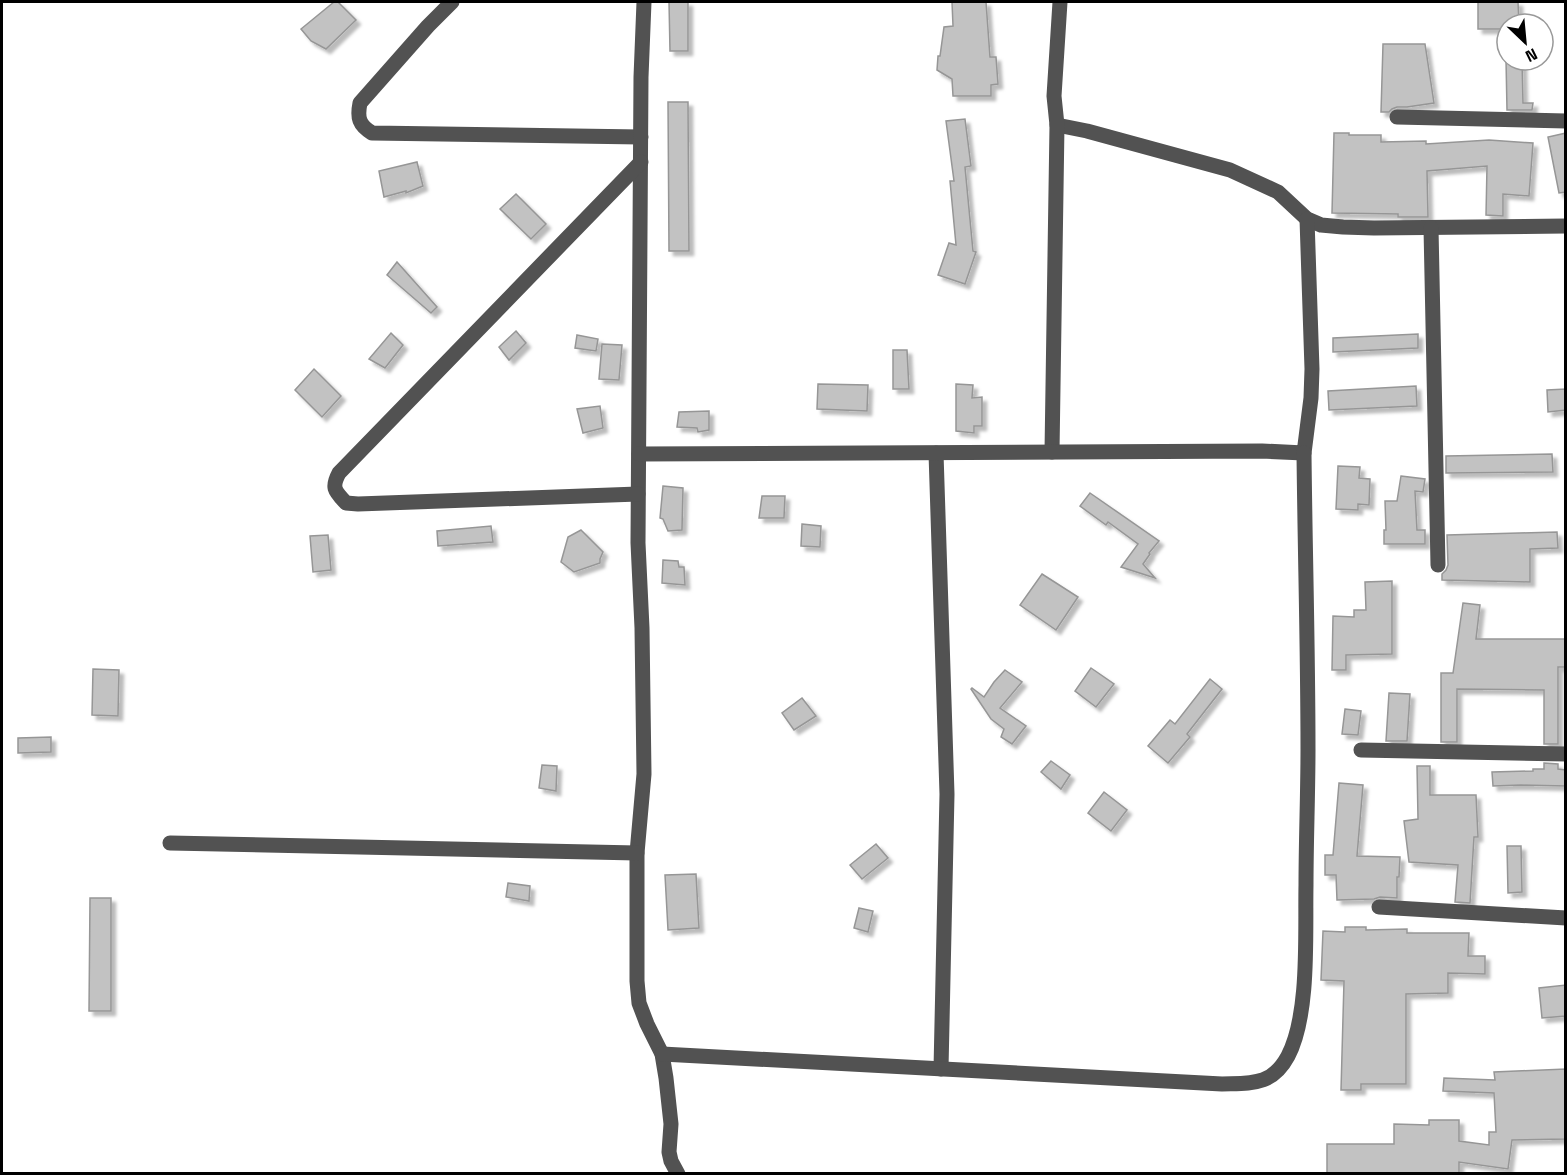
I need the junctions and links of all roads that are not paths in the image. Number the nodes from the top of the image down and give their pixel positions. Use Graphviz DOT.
graph roads {
  1 [pos="452,2"];
  2 [pos="644,2"];
  3 [pos="1060,2"];
  4 [pos="1397,117"];
  5 [pos="1566,122"];
  6 [pos="1057,125"];
  7 [pos="641,137"];
  8 [pos="641,162"];
  9 [pos="1307,219"];
  10 [pos="1566,226"];
  11 [pos="1431,228"];
  12 [pos="1052,452"];
  13 [pos="936,453"];
  14 [pos="1304,453"];
  15 [pos="639,454"];
  16 [pos="638,494"];
  17 [pos="1438,565"];
  18 [pos="1361,750"];
  19 [pos="1566,754"];
  20 [pos="170,843"];
  21 [pos="637,853"];
  22 [pos="1379,906"];
  23 [pos="1566,918"];
  24 [pos="662,1054"];
  25 [pos="941,1069"];
  26 [pos="678,1173"];
  1 -- 7 [label="street"];
  2 -- 7 [label="street"];
  3 -- 6 [label="street"];
  4 -- 5 [label="street"];
  6 -- 9 [label="street"];
  6 -- 12 [label="street"];
  7 -- 8 [label="street"];
  8 -- 15 [label="street"];
  8 -- 16 [label="street"];
  9 -- 11 [label="street"];
  9 -- 14 [label="street"];
  10 -- 11 [label="street"];
  11 -- 17 [label="street"];
  12 -- 13 [label="street"];
  12 -- 14 [label="street"];
  13 -- 15 [label="street"];
  13 -- 25 [label="street"];
  14 -- 25 [label="street"];
  15 -- 16 [label="street"];
  16 -- 21 [label="street"];
  18 -- 19 [label="street"];
  20 -- 21 [label="street"];
  21 -- 24 [label="street"];
  22 -- 23 [label="street"];
  24 -- 25 [label="street"];
  24 -- 26 [label="street"];
}
